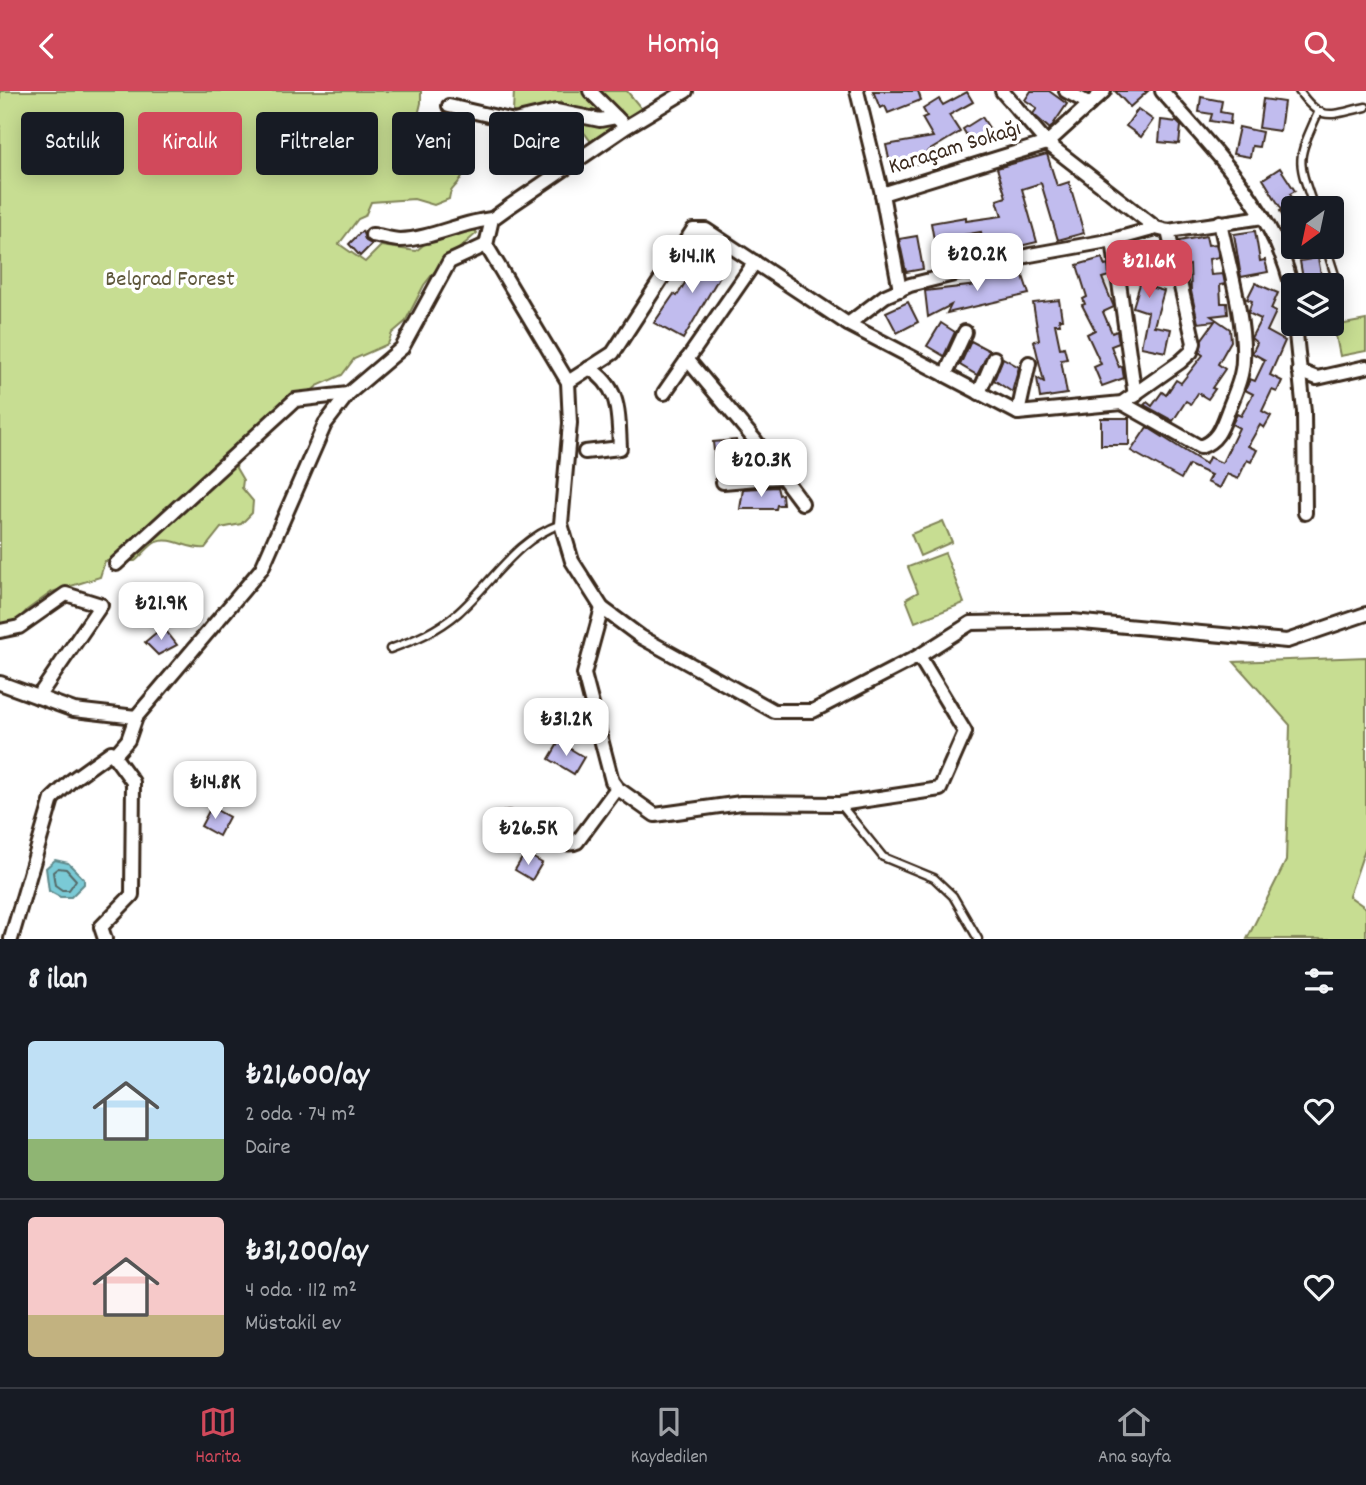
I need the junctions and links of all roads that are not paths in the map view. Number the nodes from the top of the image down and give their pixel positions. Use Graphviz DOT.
graph roads {
  1 [pos="590,91"];
  2 [pos="686,91"];
  3 [pos="857,91"];
  4 [pos="1002,91"];
  5 [pos="1066,91"];
  6 [pos="1104,91"];
  7 [pos="1162,91"];
  8 [pos="1299,91"];
  9 [pos="1090,104"];
  10 [pos="449,106"];
  11 [pos="1366,107"];
  12 [pos="1318,113"];
  13 [pos="615,117"];
  14 [pos="626,127"];
  15 [pos="1047,143"];
  16 [pos="881,194"];
  17 [pos="1310,196"];
  18 [pos="1263,217"];
  19 [pos="492,219"];
  20 [pos="1220,222"];
  21 [pos="1162,230"];
  22 [pos="372,235"];
  23 [pos="1113,240"];
  24 [pos="486,245"];
  25 [pos="755,262"];
  26 [pos="1286,273"];
  27 [pos="900,290"];
  28 [pos="848,324"];
  29 [pos="965,332"];
  30 [pos="1297,336"];
  31 [pos="994,358"];
  32 [pos="687,359"];
  33 [pos="1029,363"];
  34 [pos="589,367"];
  35 [pos="1366,367"];
  36 [pos="1299,371"];
  37 [pos="945,375"];
  38 [pos="568,383"];
  39 [pos="664,393"];
  40 [pos="979,393"];
  41 [pos="348,394"];
  42 [pos="1135,396"];
  43 [pos="1122,403"];
  44 [pos="1018,413"];
  45 [pos="585,451"];
  46 [pos="781,477"];
  47 [pos="723,482"];
  48 [pos="802,503"];
  49 [pos="1305,513"];
  50 [pos="561,524"];
  51 [pos="116,564"];
  52 [pos="602,608"];
  53 [pos="1366,614"];
  54 [pos="0,631"];
  55 [pos="390,649"];
  56 [pos="919,656"];
  57 [pos="0,683"];
  58 [pos="38,697"];
  59 [pos="136,717"];
  60 [pos="114,756"];
  61 [pos="617,788"];
  62 [pos="840,804"];
  63 [pos="508,818"];
  64 [pos="11,939"];
  65 [pos="105,939"];
  66 [pos="978,939"];
  1 -- 13 [label="street"];
  2 -- 14 [label="street"];
  3 -- 16 [label="street"];
  4 -- 15 [label="street"];
  5 -- 9 [label="street"];
  6 -- 9 [label="street, Karaçam Sokağı"];
  7 -- 18 [label="street"];
  8 -- 12 [label="lane"];
  9 -- 15 [label="street, Karaçam Sokağı"];
  10 -- 13 [label="street"];
  11 -- 12 [label="lane"];
  12 -- 17 [label="lane"];
  13 -- 14 [label="street"];
  14 -- 19 [label="street"];
  15 -- 16 [label="street, Karaçam Sokağı"];
  15 -- 21 [label="street"];
  16 -- 27 [label="street"];
  18 -- 20 [label="street"];
  18 -- 26 [label="street"];
  19 -- 22 [label="street"];
  19 -- 24 [label="street"];
  20 -- 21 [label="street"];
  20 -- 43 [label="street"];
  21 -- 23 [label="street"];
  21 -- 42 [label="street"];
  23 -- 27 [label="street"];
  23 -- 42 [label="street"];
  24 -- 38 [label="street"];
  24 -- 41 [label="street"];
  25 -- 28 [label="street"];
  25 -- 32 [label="street"];
  25 -- 34 [label="street"];
  27 -- 28 [label="street"];
  28 -- 37 [label="street"];
  29 -- 37 [label="street"];
  30 -- 36 [label="street"];
  31 -- 40 [label="street"];
  32 -- 39 [label="street"];
  32 -- 46 [label="street"];
  33 -- 44 [label="street"];
  34 -- 38 [label="street"];
  34 -- 45 [label="street"];
  35 -- 36 [label="street"];
  36 -- 49 [label="street"];
  37 -- 40 [label="street"];
  38 -- 50 [label="street"];
  40 -- 44 [label="street"];
  41 -- 51 [label="street"];
  41 -- 59 [label="street"];
  42 -- 43 [label="street"];
  43 -- 44 [label="street"];
  46 -- 47 [label="street"];
  46 -- 48 [label="street"];
  50 -- 52 [label="street"];
  50 -- 55 [label="lane"];
  52 -- 56 [label="street"];
  52 -- 61 [label="street"];
  53 -- 56 [label="street"];
  54 -- 58 [label="street"];
  56 -- 62 [label="street"];
  57 -- 58 [label="street"];
  58 -- 59 [label="street"];
  59 -- 60 [label="street"];
  60 -- 64 [label="street"];
  60 -- 65 [label="street"];
  61 -- 62 [label="street"];
  61 -- 63 [label="street"];
  62 -- 66 [label="lane"];
}
